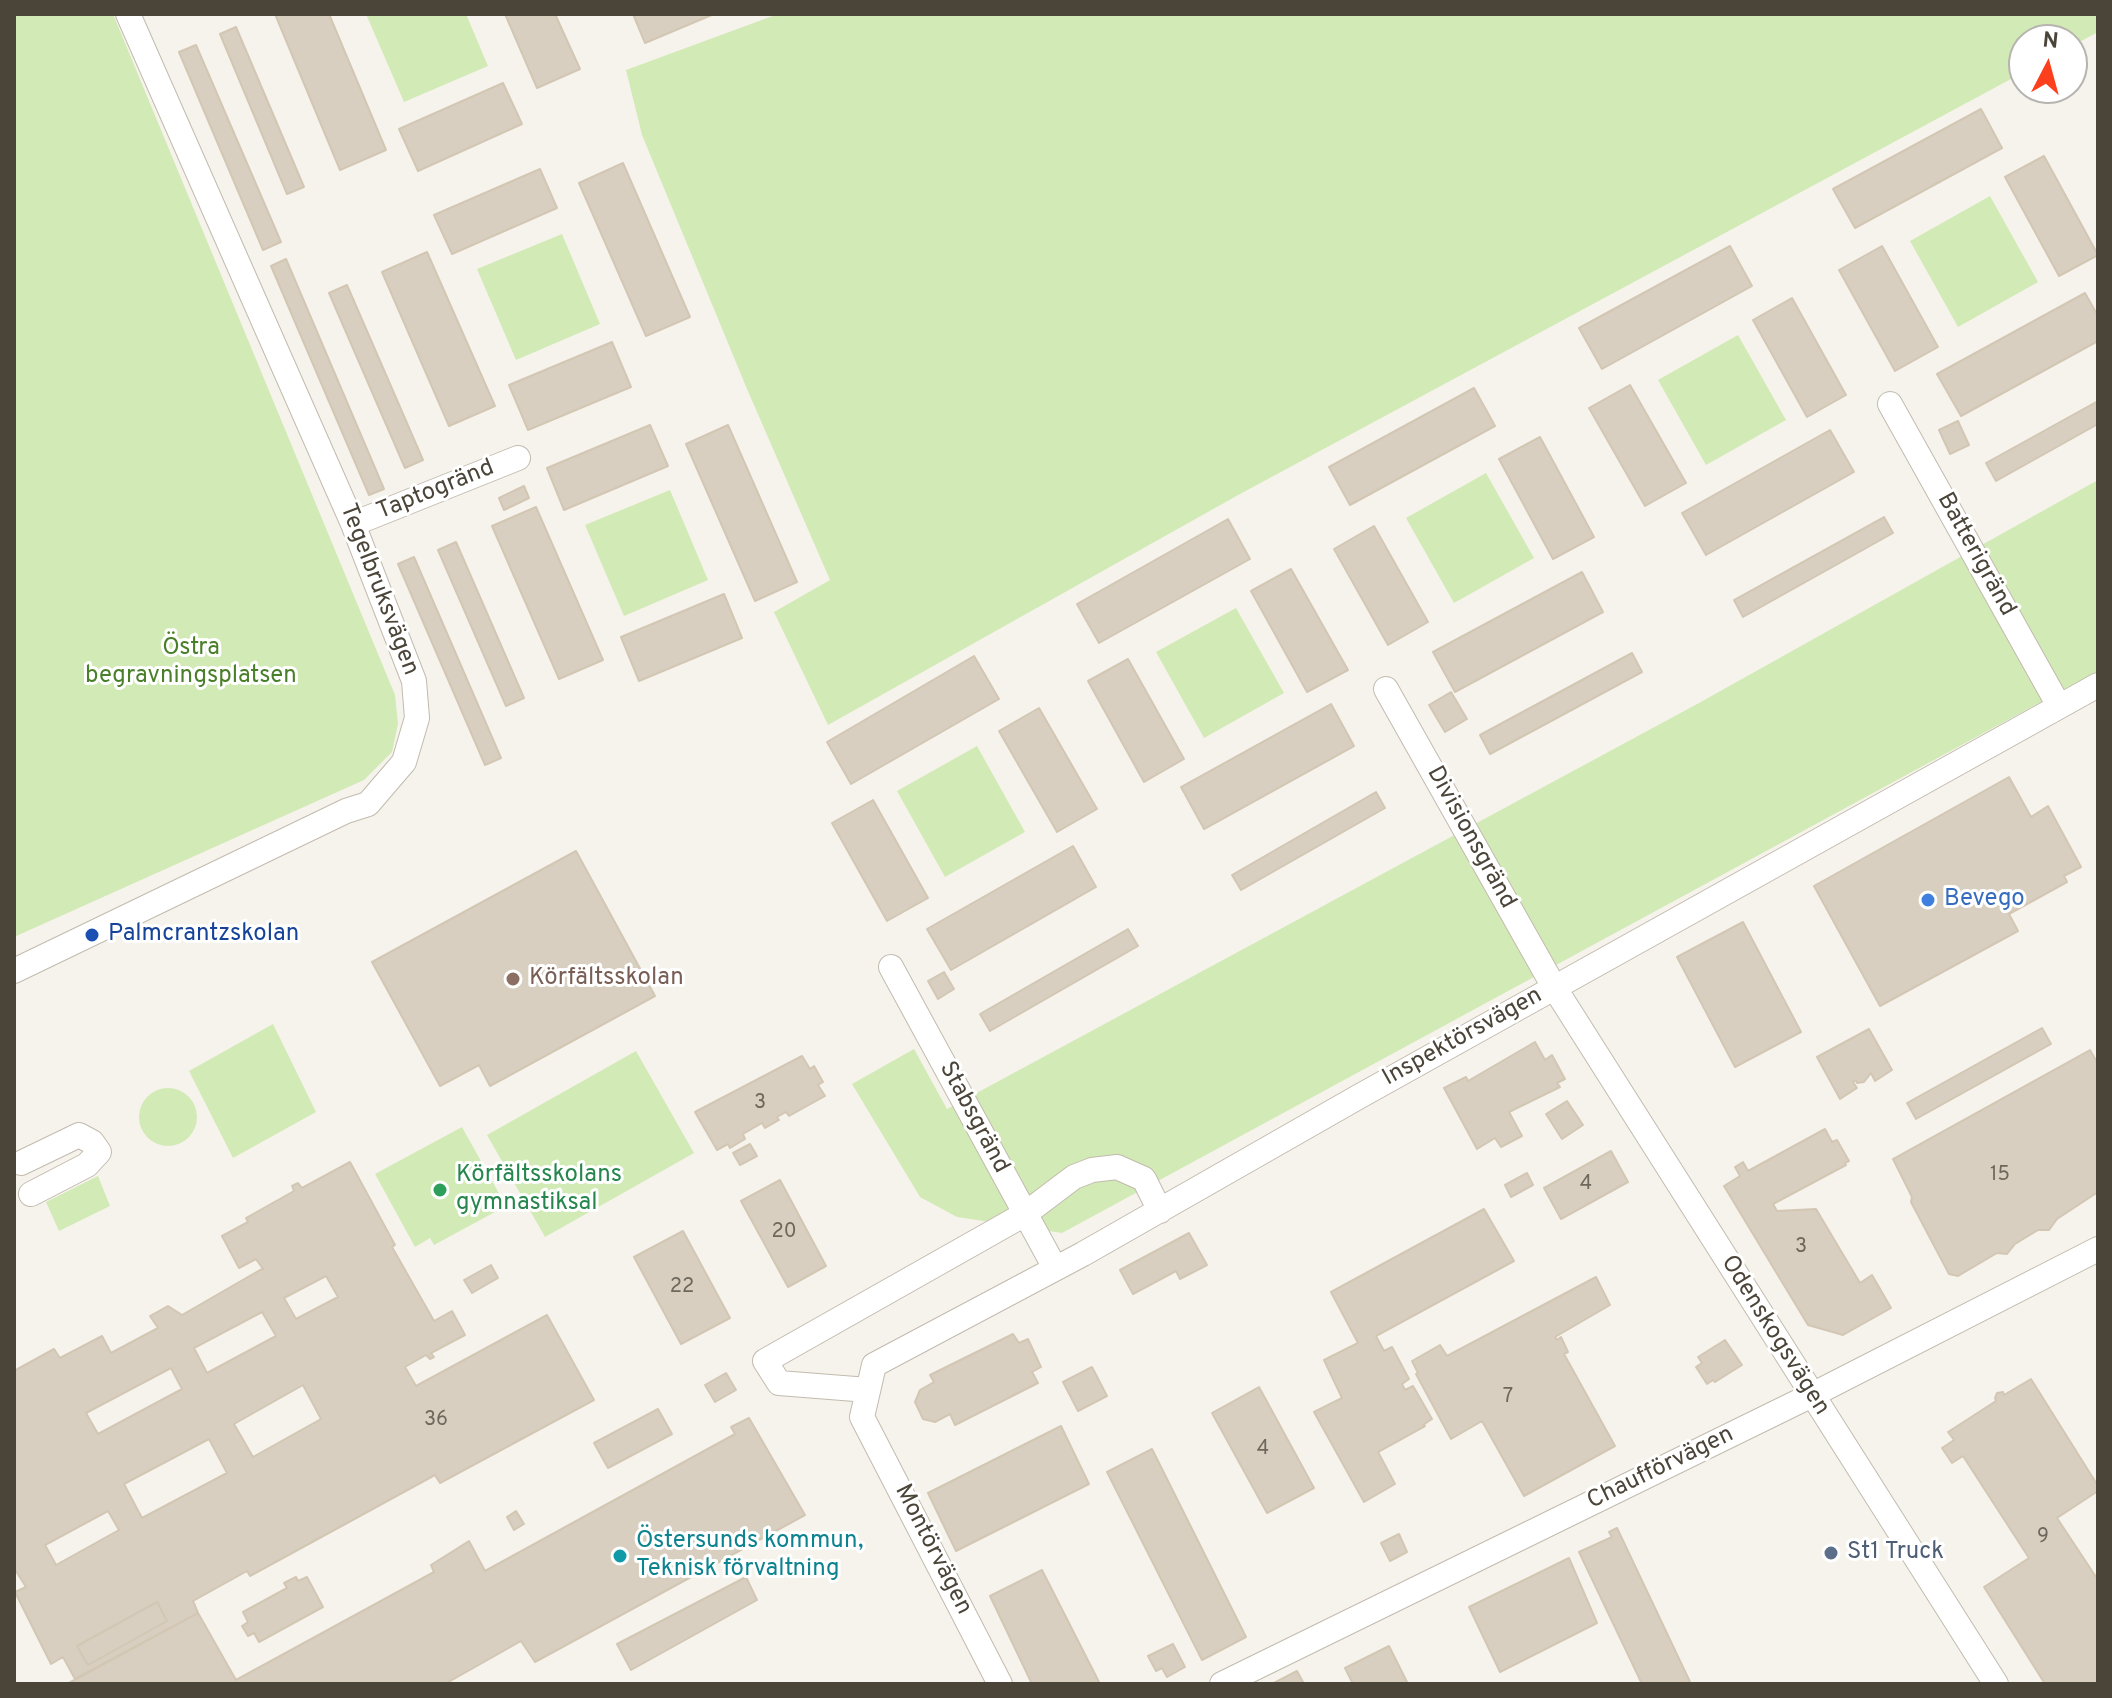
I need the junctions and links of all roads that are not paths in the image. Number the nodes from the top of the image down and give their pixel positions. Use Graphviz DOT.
graph roads {
  1 [pos="132,15"];
  2 [pos="1890,404"];
  3 [pos="518,458"];
  4 [pos="353,524"];
  5 [pos="2098,685"];
  6 [pos="1386,689"];
  7 [pos="2059,706"];
  8 [pos="891,967"];
  9 [pos="14,971"];
  10 [pos="1554,987"];
  11 [pos="21,1163"];
  12 [pos="31,1194"];
  13 [pos="1160,1211"];
  14 [pos="1025,1214"];
  15 [pos="2098,1249"];
  16 [pos="1055,1268"];
  17 [pos="868,1390"];
  18 [pos="1812,1395"];
  19 [pos="862,1417"];
  20 [pos="1000,1684"];
  21 [pos="1222,1684"];
  22 [pos="1996,1684"];
  1 -- 4 [label="street, Tegelbruksvägen"];
  2 -- 7 [label="street, Batterigränd"];
  3 -- 4 [label="street, Taptogränd"];
  4 -- 9 [label="street, Tegelbruksvägen"];
  5 -- 7 [label="street, Inspektörsvägen"];
  6 -- 10 [label="street, Divisionsgränd"];
  7 -- 10 [label="street, Inspektörsvägen"];
  8 -- 14 [label="street, Stabsgränd"];
  10 -- 13 [label="street, Inspektörsvägen"];
  10 -- 18 [label="street, Odenskogsvägen"];
  11 -- 12 [label="street"];
  13 -- 14 [label="street"];
  13 -- 16 [label="street, Inspektörsvägen"];
  14 -- 16 [label="street, Stabsgränd"];
  14 -- 17 [label="street"];
  15 -- 18 [label="street, Chaufförvägen"];
  16 -- 17 [label="street, Inspektörsvägen"];
  17 -- 19 [label="street, Inspektörsvägen"];
  18 -- 21 [label="street, Chaufförvägen"];
  18 -- 22 [label="street, Odenskogsvägen"];
  19 -- 20 [label="street, Montörvägen"];
}
